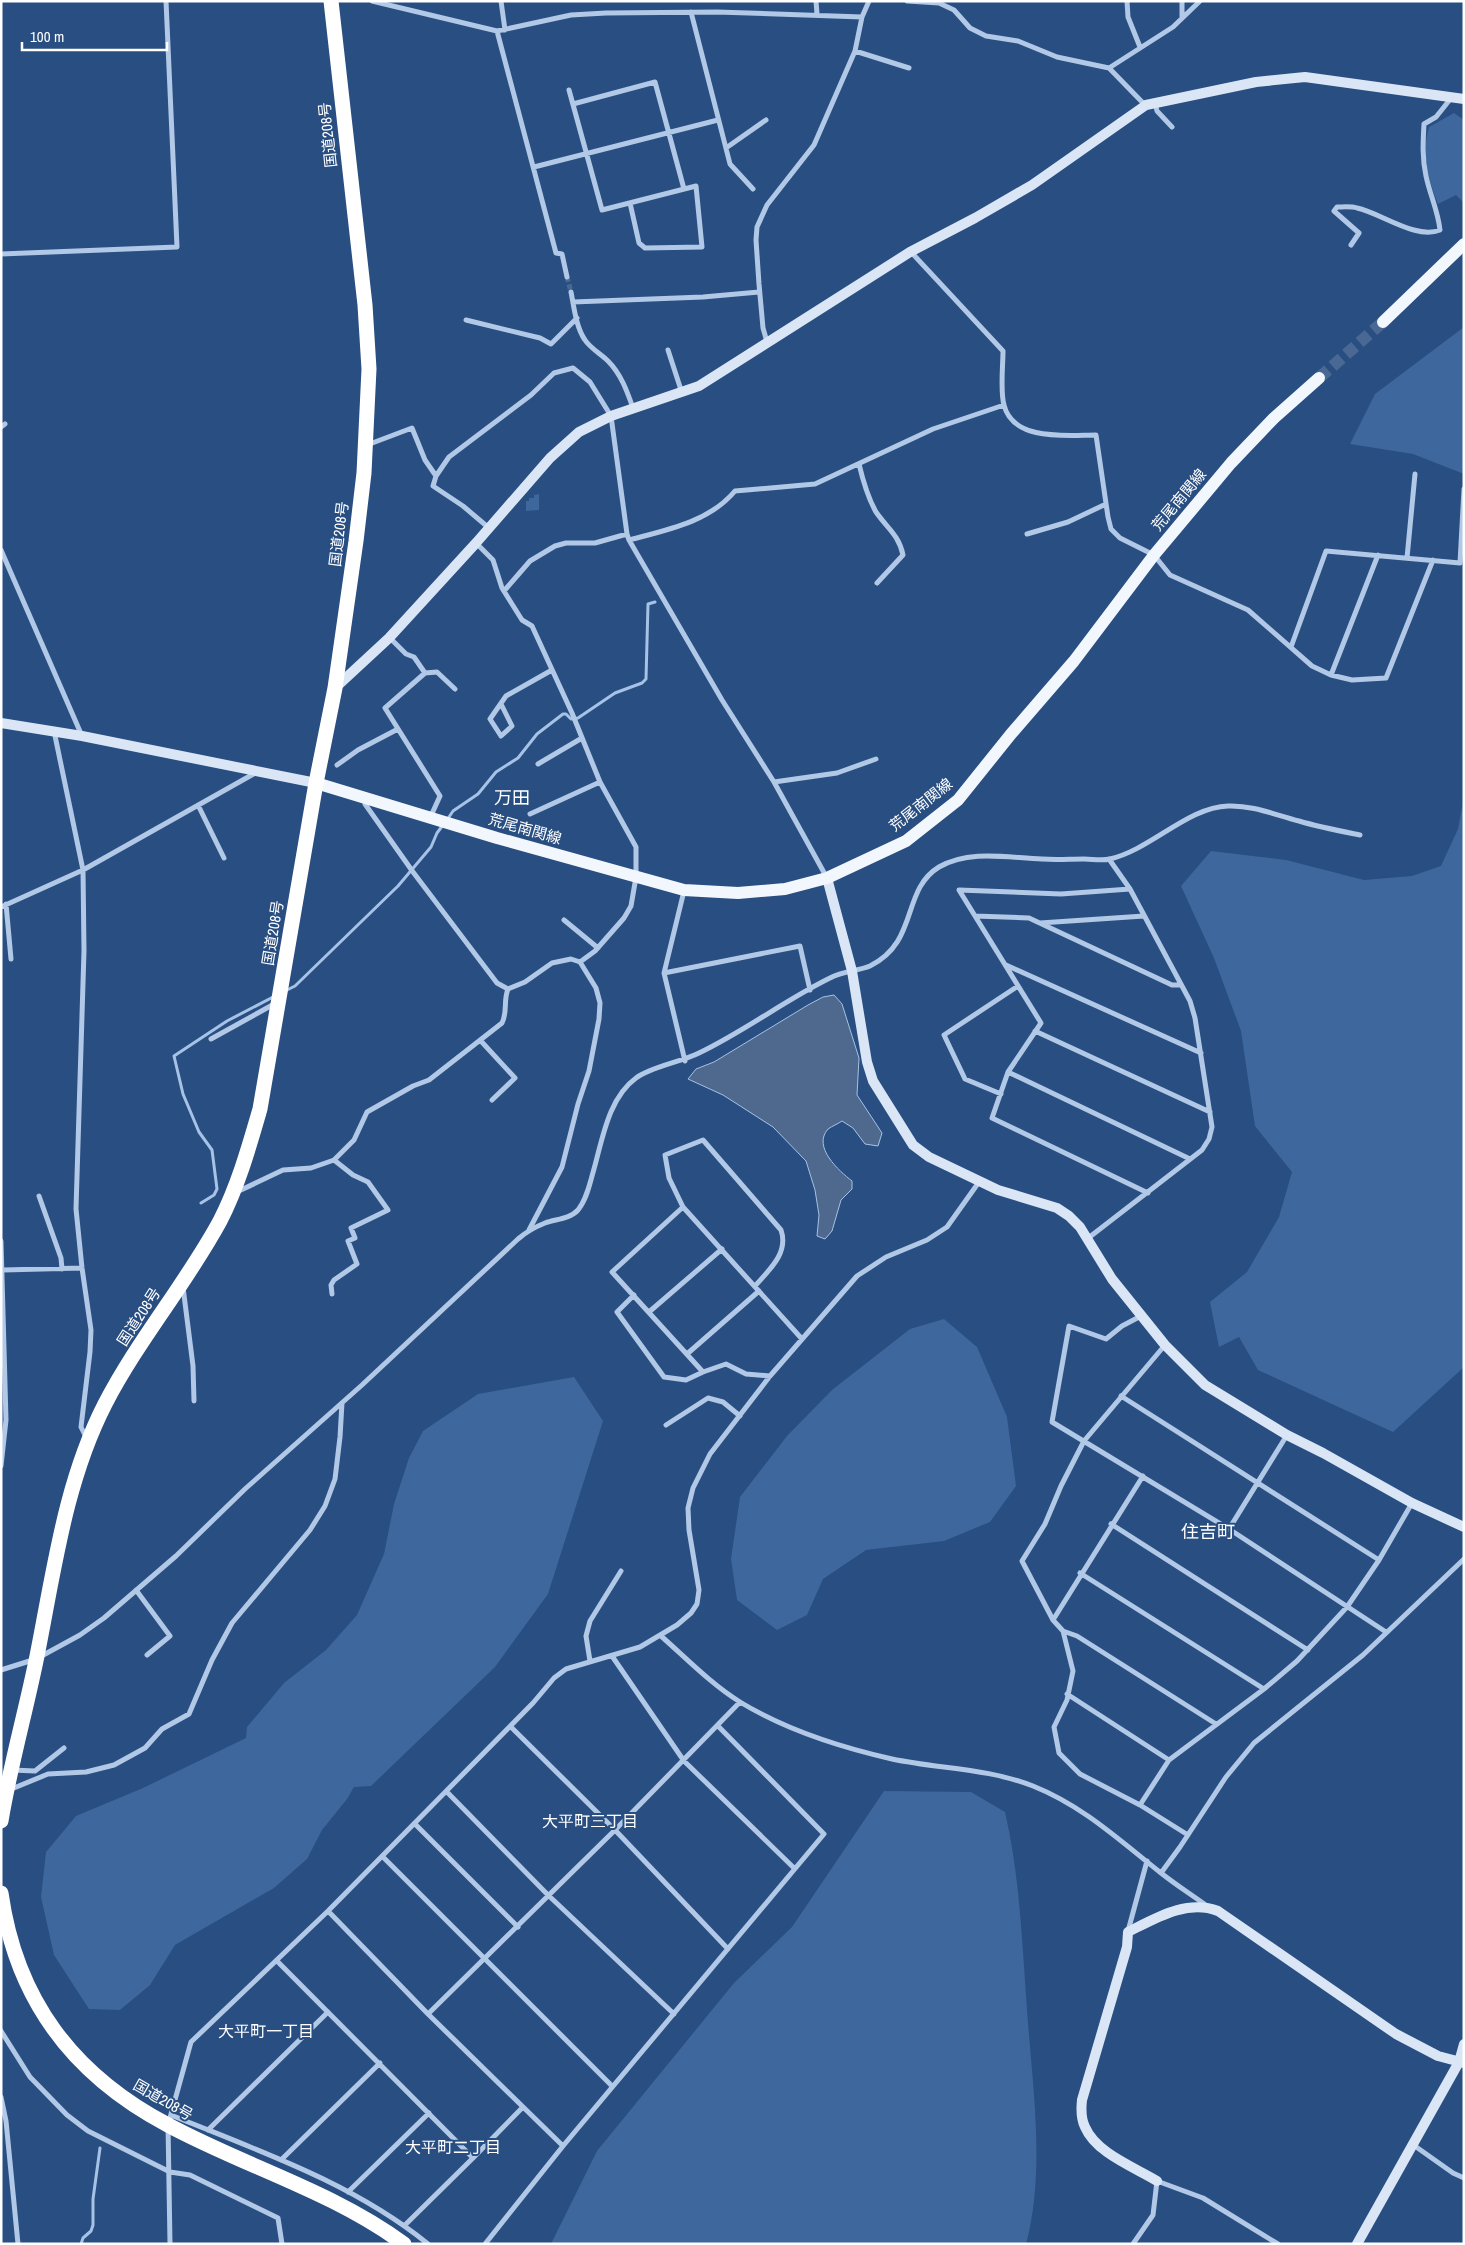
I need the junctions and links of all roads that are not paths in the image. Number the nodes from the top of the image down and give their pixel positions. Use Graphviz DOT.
graph roads {
  1 [pos="166,1"];
  2 [pos="331,1"];
  3 [pos="372,1"];
  4 [pos="501,1"];
  5 [pos="816,1"];
  6 [pos="869,1"];
  7 [pos="907,1"];
  8 [pos="1127,1"];
  9 [pos="1182,1"];
  10 [pos="1200,1"];
  11 [pos="691,12"];
  12 [pos="817,14"];
  13 [pos="862,17"];
  14 [pos="1182,17"];
  15 [pos="505,30"];
  16 [pos="497,31"];
  17 [pos="1140,48"];
  18 [pos="856,51"];
  19 [pos="909,68"];
  20 [pos="1109,68"];
  21 [pos="569,90"];
  22 [pos="1453,97"];
  23 [pos="1464,98"];
  24 [pos="572,104"];
  25 [pos="1151,104"];
  26 [pos="718,120"];
  27 [pos="766,120"];
  28 [pos="1172,127"];
  29 [pos="668,133"];
  30 [pos="726,148"];
  31 [pos="586,154"];
  32 [pos="534,167"];
  33 [pos="684,189"];
  34 [pos="753,189"];
  35 [pos="630,203"];
  36 [pos="1464,244"];
  37 [pos="1351,245"];
  38 [pos="910,252"];
  39 [pos="1,254"];
  40 [pos="567,277"];
  41 [pos="571,292"];
  42 [pos="760,292"];
  43 [pos="573,302"];
  44 [pos="577,318"];
  45 [pos="466,320"];
  46 [pos="1383,322"];
  47 [pos="767,342"];
  48 [pos="668,350"];
  49 [pos="1319,378"];
  50 [pos="682,393"];
  51 [pos="1004,405"];
  52 [pos="633,409"];
  53 [pos="611,416"];
  54 [pos="365,446"];
  55 [pos="859,464"];
  56 [pos="1415,474"];
  57 [pos="436,476"];
  58 [pos="1464,489"];
  59 [pos="1106,504"];
  60 [pos="489,528"];
  61 [pos="1027,534"];
  62 [pos="628,537"];
  63 [pos="476,544"];
  64 [pos="1,550"];
  65 [pos="1154,555"];
  66 [pos="1378,555"];
  67 [pos="1407,558"];
  68 [pos="1433,560"];
  69 [pos="877,583"];
  70 [pos="504,591"];
  71 [pos="389,638"];
  72 [pos="1290,647"];
  73 [pos="552,670"];
  74 [pos="425,672"];
  75 [pos="1330,674"];
  76 [pos="335,688"];
  77 [pos="455,689"];
  78 [pos="501,704"];
  79 [pos="1,723"];
  80 [pos="398,729"];
  81 [pos="54,731"];
  82 [pos="82,736"];
  83 [pos="582,738"];
  84 [pos="876,759"];
  85 [pos="538,764"];
  86 [pos="337,765"];
  87 [pos="260,770"];
  88 [pos="600,782"];
  89 [pos="774,782"];
  90 [pos="316,783"];
  91 [pos="368,799"];
  92 [pos="198,805"];
  93 [pos="530,814"];
  94 [pos="430,818"];
  95 [pos="1360,835"];
  96 [pos="224,858"];
  97 [pos="1109,859"];
  98 [pos="83,870"];
  99 [pos="636,877"];
  100 [pos="827,878"];
  101 [pos="1130,889"];
  102 [pos="684,890"];
  103 [pos="4,906"];
  104 [pos="975,916"];
  105 [pos="1144,916"];
  106 [pos="564,920"];
  107 [pos="1040,923"];
  108 [pos="598,948"];
  109 [pos="11,959"];
  110 [pos="580,962"];
  111 [pos="1005,965"];
  112 [pos="852,970"];
  113 [pos="664,973"];
  114 [pos="1181,985"];
  115 [pos="1018,986"];
  116 [pos="508,989"];
  117 [pos="810,990"];
  118 [pos="279,1002"];
  119 [pos="1035,1031"];
  120 [pos="211,1039"];
  121 [pos="480,1040"];
  122 [pos="1201,1053"];
  123 [pos="684,1061"];
  124 [pos="1008,1072"];
  125 [pos="1001,1094"];
  126 [pos="492,1100"];
  127 [pos="1210,1112"];
  128 [pos="1190,1159"];
  129 [pos="334,1160"];
  130 [pos="979,1182"];
  131 [pos="235,1187"];
  132 [pos="1148,1193"];
  133 [pos="40,1196"];
  134 [pos="683,1206"];
  135 [pos="528,1231"];
  136 [pos="1087,1239"];
  137 [pos="1,1241"];
  138 [pos="722,1249"];
  139 [pos="62,1268"];
  140 [pos="82,1268"];
  141 [pos="3,1270"];
  142 [pos="182,1283"];
  143 [pos="755,1286"];
  144 [pos="759,1291"];
  145 [pos="332,1294"];
  146 [pos="634,1295"];
  147 [pos="649,1312"];
  148 [pos="1141,1316"];
  149 [pos="802,1339"];
  150 [pos="1165,1345"];
  151 [pos="687,1354"];
  152 [pos="703,1372"];
  153 [pos="770,1376"];
  154 [pos="1121,1396"];
  155 [pos="194,1401"];
  156 [pos="342,1402"];
  157 [pos="740,1416"];
  158 [pos="666,1425"];
  159 [pos="1288,1435"];
  160 [pos="1084,1441"];
  161 [pos="88,1442"];
  162 [pos="1,1466"];
  163 [pos="1143,1476"];
  164 [pos="1259,1483"];
  165 [pos="1412,1503"];
  166 [pos="1111,1524"];
  167 [pos="1464,1526"];
  168 [pos="1229,1529"];
  169 [pos="1464,1559"];
  170 [pos="1379,1560"];
  171 [pos="621,1571"];
  172 [pos="1080,1574"];
  173 [pos="136,1590"];
  174 [pos="1347,1607"];
  175 [pos="1053,1620"];
  176 [pos="1063,1631"];
  177 [pos="1386,1632"];
  178 [pos="661,1636"];
  179 [pos="1308,1650"];
  180 [pos="147,1655"];
  181 [pos="612,1656"];
  182 [pos="36,1659"];
  183 [pos="590,1661"];
  184 [pos="1,1670"];
  185 [pos="1264,1689"];
  186 [pos="1067,1694"];
  187 [pos="740,1702"];
  188 [pos="1216,1724"];
  189 [pos="718,1726"];
  190 [pos="511,1727"];
  191 [pos="64,1748"];
  192 [pos="1169,1760"];
  193 [pos="684,1761"];
  194 [pos="7,1773"];
  195 [pos="6,1792"];
  196 [pos="446,1792"];
  197 [pos="1140,1805"];
  198 [pos="1,1822"];
  199 [pos="415,1824"];
  200 [pos="615,1830"];
  201 [pos="1188,1834"];
  202 [pos="383,1857"];
  203 [pos="1147,1861"];
  204 [pos="794,1868"];
  205 [pos="1161,1873"];
  206 [pos="1,1893"];
  207 [pos="548,1896"];
  208 [pos="1208,1907"];
  209 [pos="328,1911"];
  210 [pos="518,1927"];
  211 [pos="1128,1932"];
  212 [pos="728,1949"];
  213 [pos="485,1960"];
  214 [pos="277,1961"];
  215 [pos="328,2012"];
  216 [pos="428,2014"];
  217 [pos="674,2014"];
  218 [pos="1,2031"];
  219 [pos="1464,2044"];
  220 [pos="1462,2063"];
  221 [pos="380,2064"];
  222 [pos="612,2086"];
  223 [pos="1,2097"];
  224 [pos="523,2107"];
  225 [pos="429,2113"];
  226 [pos="169,2120"];
  227 [pos="208,2130"];
  228 [pos="1412,2144"];
  229 [pos="563,2146"];
  230 [pos="473,2158"];
  231 [pos="281,2160"];
  232 [pos="170,2172"];
  233 [pos="1464,2178"];
  234 [pos="1157,2181"];
  235 [pos="348,2192"];
  236 [pos="405,2225"];
  237 [pos="18,2244"];
  238 [pos="170,2244"];
  239 [pos="282,2244"];
  240 [pos="404,2244"];
  241 [pos="428,2244"];
  242 [pos="485,2244"];
  243 [pos="1133,2244"];
  244 [pos="1278,2244"];
  245 [pos="1357,2244"];
  1 -- 39 [label="street"];
  2 -- 54 [label="highway, 国道208号"];
  3 -- 16 [label="street"];
  4 -- 15 [label="street"];
  5 -- 12 [label="street"];
  6 -- 13 [label="street"];
  7 -- 20 [label="street"];
  8 -- 17 [label="street"];
  9 -- 14 [label="street"];
  10 -- 14 [label="street"];
  11 -- 12 [label="street"];
  11 -- 15 [label="street"];
  11 -- 26 [label="street"];
  12 -- 13 [label="street"];
  13 -- 18 [label="street"];
  14 -- 17 [label="street"];
  15 -- 16 [label="street"];
  16 -- 32 [label="street"];
  17 -- 20 [label="street"];
  18 -- 19 [label="street"];
  18 -- 42 [label="street"];
  20 -- 25 [label="street"];
  21 -- 24 [label="street"];
  22 -- 23 [label="street"];
  22 -- 25 [label="street"];
  22 -- 37 [label="street"];
  24 -- 29 [label="street"];
  24 -- 31 [label="street"];
  25 -- 28 [label="street"];
  25 -- 38 [label="street"];
  26 -- 29 [label="street"];
  26 -- 30 [label="street"];
  27 -- 30 [label="street"];
  29 -- 31 [label="street"];
  29 -- 33 [label="street"];
  30 -- 34 [label="street"];
  31 -- 32 [label="street"];
  31 -- 35 [label="street"];
  32 -- 40 [label="street"];
  33 -- 35 [label="street"];
  33 -- 35 [label="street"];
  36 -- 46 [label="main road"];
  38 -- 47 [label="street"];
  38 -- 51 [label="street"];
  41 -- 43 [label="street"];
  42 -- 43 [label="street"];
  42 -- 47 [label="street"];
  43 -- 44 [label="street"];
  44 -- 45 [label="street"];
  44 -- 52 [label="street"];
  47 -- 50 [label="street"];
  48 -- 50 [label="street"];
  49 -- 65 [label="main road, 荒尾南関線"];
  50 -- 52 [label="street"];
  51 -- 55 [label="street"];
  51 -- 59 [label="street"];
  52 -- 53 [label="street"];
  53 -- 57 [label="street"];
  53 -- 60 [label="street"];
  53 -- 62 [label="street"];
  54 -- 57 [label="street"];
  54 -- 76 [label="highway, 国道208号"];
  55 -- 62 [label="street"];
  55 -- 69 [label="street"];
  56 -- 67 [label="street"];
  57 -- 60 [label="street"];
  58 -- 68 [label="street"];
  59 -- 61 [label="street"];
  59 -- 65 [label="street"];
  60 -- 63 [label="street"];
  62 -- 70 [label="street"];
  62 -- 89 [label="street"];
  63 -- 70 [label="street"];
  63 -- 71 [label="street"];
  64 -- 82 [label="street"];
  65 -- 72 [label="street"];
  65 -- 100 [label="main road, 荒尾南関線"];
  66 -- 67 [label="street"];
  66 -- 72 [label="street"];
  66 -- 75 [label="street"];
  67 -- 68 [label="street"];
  68 -- 75 [label="street"];
  70 -- 73 [label="street"];
  71 -- 74 [label="street"];
  71 -- 76 [label="street"];
  72 -- 75 [label="street"];
  73 -- 78 [label="street"];
  73 -- 83 [label="street"];
  74 -- 77 [label="street"];
  74 -- 80 [label="street"];
  76 -- 90 [label="highway, 国道208号"];
  78 -- 78 [label="street"];
  79 -- 81 [label="street"];
  80 -- 86 [label="street"];
  80 -- 94 [label="street"];
  81 -- 82 [label="street"];
  81 -- 98 [label="street"];
  82 -- 87 [label="street"];
  83 -- 85 [label="street"];
  83 -- 88 [label="street"];
  84 -- 89 [label="street"];
  87 -- 90 [label="street"];
  87 -- 92 [label="street"];
  88 -- 93 [label="street"];
  88 -- 99 [label="street"];
  89 -- 100 [label="street"];
  90 -- 91 [label="main road, 荒尾南関線"];
  90 -- 118 [label="highway, 国道208号"];
  91 -- 94 [label="main road, 荒尾南関線"];
  91 -- 116 [label="street"];
  92 -- 96 [label="street"];
  92 -- 98 [label="street"];
  94 -- 99 [label="main road, 荒尾南関線"];
  95 -- 97 [label="street"];
  97 -- 101 [label="street"];
  97 -- 112 [label="street"];
  98 -- 103 [label="street"];
  98 -- 140 [label="street"];
  99 -- 102 [label="main road, 荒尾南関線"];
  99 -- 108 [label="street"];
  100 -- 102 [label="main road, 荒尾南関線"];
  100 -- 112 [label="street"];
  101 -- 104 [label="street"];
  101 -- 105 [label="street"];
  102 -- 113 [label="street"];
  103 -- 109 [label="street"];
  104 -- 107 [label="street"];
  104 -- 111 [label="street"];
  105 -- 107 [label="street"];
  105 -- 114 [label="street"];
  106 -- 108 [label="street"];
  107 -- 114 [label="street"];
  108 -- 110 [label="street"];
  110 -- 116 [label="street"];
  110 -- 135 [label="street"];
  111 -- 115 [label="street"];
  111 -- 122 [label="street"];
  112 -- 117 [label="street"];
  112 -- 130 [label="street"];
  113 -- 117 [label="street"];
  113 -- 123 [label="street"];
  114 -- 122 [label="street"];
  115 -- 119 [label="street"];
  115 -- 125 [label="street"];
  116 -- 121 [label="street"];
  117 -- 123 [label="street"];
  118 -- 120 [label="street"];
  118 -- 131 [label="highway, 国道208号"];
  119 -- 124 [label="street"];
  119 -- 127 [label="street"];
  121 -- 126 [label="street"];
  121 -- 129 [label="street"];
  122 -- 127 [label="street"];
  123 -- 135 [label="street"];
  124 -- 125 [label="street"];
  124 -- 128 [label="street"];
  125 -- 132 [label="street"];
  127 -- 128 [label="street"];
  128 -- 132 [label="street"];
  129 -- 131 [label="street"];
  129 -- 145 [label="street"];
  130 -- 136 [label="street"];
  130 -- 149 [label="street"];
  131 -- 142 [label="highway, 国道208号"];
  132 -- 136 [label="street"];
  133 -- 139 [label="street"];
  134 -- 138 [label="street"];
  134 -- 143 [label="street"];
  134 -- 146 [label="street"];
  135 -- 156 [label="street"];
  136 -- 148 [label="street"];
  137 -- 141 [label="street"];
  138 -- 143 [label="street"];
  138 -- 147 [label="street"];
  139 -- 140 [label="street"];
  139 -- 141 [label="street"];
  140 -- 161 [label="street"];
  141 -- 162 [label="street"];
  142 -- 155 [label="street"];
  142 -- 161 [label="highway, 国道208号"];
  143 -- 144 [label="street"];
  144 -- 149 [label="street"];
  144 -- 151 [label="street"];
  146 -- 147 [label="street"];
  146 -- 152 [label="street"];
  147 -- 151 [label="street"];
  148 -- 150 [label="street"];
  148 -- 160 [label="street"];
  149 -- 153 [label="street"];
  150 -- 154 [label="street"];
  150 -- 159 [label="street"];
  151 -- 152 [label="street"];
  152 -- 153 [label="street"];
  153 -- 157 [label="street"];
  154 -- 160 [label="street"];
  154 -- 164 [label="street"];
  156 -- 173 [label="street"];
  156 -- 195 [label="street"];
  157 -- 158 [label="street"];
  157 -- 178 [label="street"];
  159 -- 164 [label="street"];
  159 -- 165 [label="street"];
  160 -- 163 [label="street"];
  160 -- 175 [label="street"];
  161 -- 182 [label="highway, 国道208号"];
  163 -- 166 [label="street"];
  163 -- 168 [label="street"];
  164 -- 168 [label="street"];
  164 -- 170 [label="street"];
  165 -- 167 [label="street"];
  165 -- 170 [label="street"];
  166 -- 172 [label="street"];
  166 -- 179 [label="street"];
  168 -- 174 [label="street"];
  169 -- 177 [label="street"];
  170 -- 174 [label="street"];
  171 -- 183 [label="street"];
  172 -- 175 [label="street"];
  172 -- 185 [label="street"];
  173 -- 180 [label="street"];
  173 -- 182 [label="street"];
  174 -- 177 [label="street"];
  174 -- 179 [label="street"];
  175 -- 176 [label="street"];
  176 -- 186 [label="street"];
  176 -- 188 [label="street"];
  177 -- 201 [label="street"];
  178 -- 181 [label="street"];
  178 -- 187 [label="street"];
  179 -- 185 [label="street"];
  181 -- 183 [label="street"];
  181 -- 193 [label="street"];
  182 -- 184 [label="street"];
  182 -- 194 [label="highway, 国道208号"];
  183 -- 190 [label="street"];
  185 -- 188 [label="street"];
  186 -- 192 [label="street"];
  186 -- 197 [label="street"];
  187 -- 189 [label="street"];
  187 -- 203 [label="street"];
  188 -- 192 [label="street"];
  189 -- 193 [label="street"];
  189 -- 204 [label="street"];
  190 -- 196 [label="street"];
  190 -- 200 [label="street"];
  191 -- 194 [label="street"];
  192 -- 197 [label="street"];
  193 -- 200 [label="street"];
  193 -- 204 [label="street"];
  194 -- 195 [label="highway, 国道208号"];
  195 -- 198 [label="highway, 国道208号"];
  196 -- 199 [label="street"];
  196 -- 207 [label="street"];
  197 -- 201 [label="street"];
  199 -- 202 [label="street"];
  199 -- 210 [label="street"];
  200 -- 207 [label="street"];
  200 -- 212 [label="street"];
  201 -- 205 [label="street"];
  202 -- 209 [label="street"];
  202 -- 213 [label="street"];
  203 -- 205 [label="street"];
  203 -- 211 [label="street"];
  204 -- 212 [label="street"];
  205 -- 208 [label="street"];
  206 -- 226 [label="highway, 国道208号"];
  207 -- 210 [label="street"];
  207 -- 217 [label="street"];
  208 -- 211 [label="street"];
  208 -- 220 [label="street"];
  209 -- 214 [label="street"];
  209 -- 216 [label="street"];
  210 -- 213 [label="street"];
  211 -- 234 [label="street"];
  212 -- 217 [label="street"];
  213 -- 216 [label="street"];
  213 -- 222 [label="street"];
  214 -- 215 [label="street"];
  214 -- 226 [label="street"];
  215 -- 221 [label="street"];
  215 -- 227 [label="street"];
  216 -- 224 [label="street"];
  217 -- 222 [label="street"];
  218 -- 232 [label="street"];
  219 -- 220 [label="street"];
  220 -- 228 [label="street"];
  221 -- 225 [label="street"];
  221 -- 231 [label="street"];
  222 -- 229 [label="street"];
  223 -- 237 [label="street"];
  224 -- 229 [label="street"];
  224 -- 230 [label="street"];
  225 -- 230 [label="street"];
  225 -- 235 [label="street"];
  226 -- 227 [label="street"];
  226 -- 232 [label="street"];
  226 -- 240 [label="highway, 国道208号"];
  227 -- 231 [label="street"];
  228 -- 233 [label="street"];
  228 -- 245 [label="street"];
  229 -- 242 [label="street"];
  230 -- 236 [label="street"];
  231 -- 235 [label="street"];
  232 -- 238 [label="street"];
  232 -- 239 [label="street"];
  234 -- 243 [label="street"];
  234 -- 244 [label="street"];
  235 -- 236 [label="street"];
  236 -- 241 [label="street"];
}
